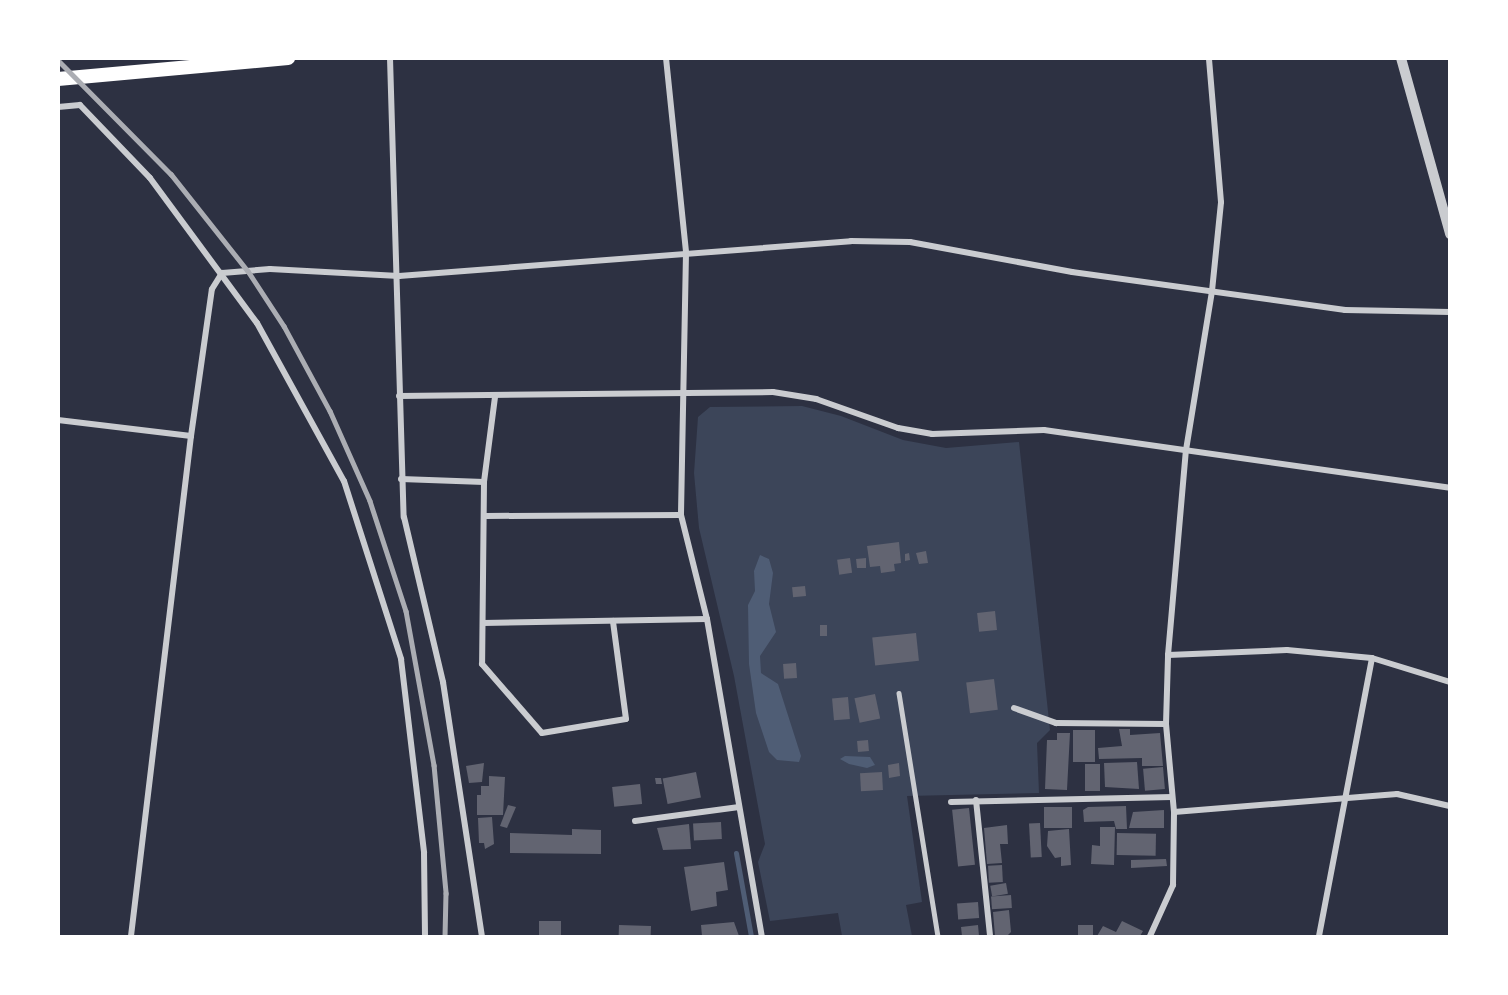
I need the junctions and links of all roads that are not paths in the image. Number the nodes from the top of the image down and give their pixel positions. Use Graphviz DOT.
graph roads {
  1 [pos="288,58"];
  2 [pos="390,58"];
  3 [pos="666,58"];
  4 [pos="1209,58"];
  5 [pos="1401,58"];
  6 [pos="58,80"];
  7 [pos="58,107"];
  8 [pos="1449,234"];
  9 [pos="686,254"];
  10 [pos="222,273"];
  11 [pos="399,276"];
  12 [pos="1212,291"];
  13 [pos="1449,312"];
  14 [pos="683,392"];
  15 [pos="399,396"];
  16 [pos="495,397"];
  17 [pos="58,420"];
  18 [pos="191,436"];
  19 [pos="1186,450"];
  20 [pos="401,479"];
  21 [pos="484,482"];
  22 [pos="1449,488"];
  23 [pos="681,515"];
  24 [pos="486,516"];
  25 [pos="706,619"];
  26 [pos="613,621"];
  27 [pos="483,623"];
  28 [pos="1168,655"];
  29 [pos="1372,658"];
  30 [pos="1449,682"];
  31 [pos="899,693"];
  32 [pos="1014,708"];
  33 [pos="1166,724"];
  34 [pos="1172,797"];
  35 [pos="1343,798"];
  36 [pos="976,800"];
  37 [pos="951,802"];
  38 [pos="1449,806"];
  39 [pos="739,807"];
  40 [pos="1174,812"];
  41 [pos="635,821"];
  42 [pos="131,936"];
  43 [pos="425,936"];
  44 [pos="482,936"];
  45 [pos="762,936"];
  46 [pos="938,936"];
  47 [pos="990,936"];
  48 [pos="1150,936"];
  49 [pos="1319,936"];
  1 -- 6 [label="main road"];
  2 -- 11 [label="street"];
  3 -- 9 [label="street"];
  4 -- 12 [label="street"];
  5 -- 8 [label="street"];
  7 -- 10 [label="street"];
  9 -- 11 [label="street"];
  9 -- 12 [label="street"];
  9 -- 14 [label="street"];
  10 -- 11 [label="street"];
  10 -- 18 [label="street"];
  10 -- 43 [label="street"];
  11 -- 15 [label="street"];
  12 -- 13 [label="street"];
  12 -- 19 [label="street"];
  14 -- 16 [label="street"];
  14 -- 19 [label="street"];
  14 -- 23 [label="street"];
  15 -- 16 [label="street"];
  15 -- 20 [label="street"];
  16 -- 21 [label="street"];
  17 -- 18 [label="street"];
  18 -- 42 [label="street"];
  19 -- 22 [label="street"];
  19 -- 28 [label="street"];
  20 -- 21 [label="street"];
  20 -- 44 [label="street"];
  21 -- 24 [label="street"];
  23 -- 24 [label="street"];
  23 -- 25 [label="street"];
  24 -- 27 [label="street"];
  25 -- 26 [label="street"];
  25 -- 39 [label="street"];
  26 -- 27 [label="street"];
  26 -- 27 [label="street"];
  28 -- 29 [label="street"];
  28 -- 33 [label="street"];
  29 -- 30 [label="street"];
  29 -- 35 [label="street"];
  31 -- 46 [label="lane"];
  32 -- 33 [label="street"];
  33 -- 34 [label="street"];
  34 -- 36 [label="street"];
  34 -- 40 [label="street"];
  35 -- 38 [label="street"];
  35 -- 40 [label="street"];
  35 -- 49 [label="street"];
  36 -- 37 [label="street"];
  36 -- 47 [label="street"];
  39 -- 41 [label="street"];
  39 -- 45 [label="street"];
  40 -- 48 [label="street"];
}
